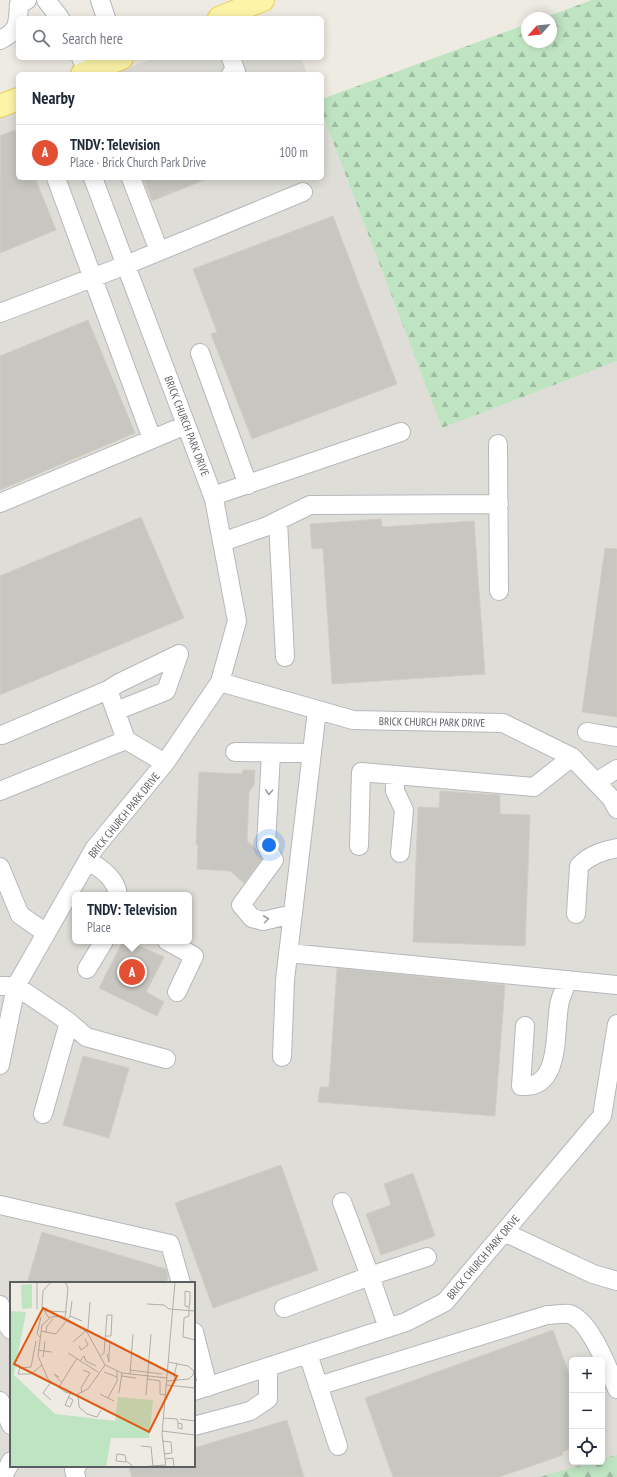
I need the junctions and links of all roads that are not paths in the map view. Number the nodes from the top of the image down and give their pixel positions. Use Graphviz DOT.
graph roads {
  1 [pos="27,0"];
  2 [pos="46,0"];
  3 [pos="100,0"];
  4 [pos="263,0"];
  5 [pos="18,16"];
  6 [pos="58,16"];
  7 [pos="105,16"];
  8 [pos="224,16"];
  9 [pos="16,25"];
  10 [pos="0,40"];
  11 [pos="114,60"];
  12 [pos="232,60"];
  13 [pos="84,68"];
  14 [pos="236,72"];
  15 [pos="16,100"];
  16 [pos="0,106"];
  17 [pos="57,180"];
  18 [pos="93,180"];
  19 [pos="132,180"];
  20 [pos="303,192"];
  21 [pos="159,251"];
  22 [pos="126,265"];
  23 [pos="93,278"];
  24 [pos="0,313"];
  25 [pos="200,353"];
  26 [pos="186,425"];
  27 [pos="401,432"];
  28 [pos="152,439"];
  29 [pos="498,444"];
  30 [pos="248,485"];
  31 [pos="214,496"];
  32 [pos="0,503"];
  33 [pos="498,504"];
  34 [pos="278,521"];
  35 [pos="222,542"];
  36 [pos="499,591"];
  37 [pos="284,658"];
  38 [pos="220,682"];
  39 [pos="108,690"];
  40 [pos="317,710"];
  41 [pos="116,711"];
  42 [pos="587,732"];
  43 [pos="2,735"];
  44 [pos="617,738"];
  45 [pos="126,740"];
  46 [pos="236,752"];
  47 [pos="271,753"];
  48 [pos="312,753"];
  49 [pos="572,757"];
  50 [pos="165,763"];
  51 [pos="617,769"];
  52 [pos="395,775"];
  53 [pos="596,782"];
  54 [pos="0,791"];
  55 [pos="617,809"];
  56 [pos="359,846"];
  57 [pos="617,848"];
  58 [pos="400,854"];
  59 [pos="88,860"];
  60 [pos="0,867"];
  61 [pos="118,892"];
  62 [pos="293,914"];
  63 [pos="576,914"];
  64 [pos="46,933"];
  65 [pos="102,944"];
  66 [pos="172,944"];
  67 [pos="288,953"];
  68 [pos="87,970"];
  69 [pos="568,980"];
  70 [pos="617,985"];
  71 [pos="8,986"];
  72 [pos="177,992"];
  73 [pos="69,1022"];
  74 [pos="617,1024"];
  75 [pos="525,1026"];
  76 [pos="282,1057"];
  77 [pos="166,1059"];
  78 [pos="0,1066"];
  79 [pos="613,1072"];
  80 [pos="43,1114"];
  81 [pos="342,1202"];
  82 [pos="0,1205"];
  83 [pos="504,1232"];
  84 [pos="427,1257"];
  85 [pos="370,1276"];
  86 [pos="617,1281"];
  87 [pos="181,1282"];
  88 [pos="0,1305"];
  89 [pos="284,1308"];
  90 [pos="388,1328"];
  91 [pos="10,1329"];
  92 [pos="195,1340"];
  93 [pos="308,1354"];
  94 [pos="268,1367"];
  95 [pos="318,1386"];
  96 [pos="201,1389"];
  97 [pos="617,1389"];
  98 [pos="0,1401"];
  99 [pos="10,1423"];
  100 [pos="195,1426"];
  101 [pos="338,1446"];
  102 [pos="10,1463"];
  103 [pos="76,1467"];
  104 [pos="3,1477"];
  105 [pos="76,1477"];
  1 -- 5 [label="street"];
  2 -- 6 [label="street"];
  3 -- 7 [label="street"];
  4 -- 8 [label="main road"];
  9 -- 10 [label="street"];
  11 -- 13 [label="main road"];
  12 -- 14 [label="street"];
  15 -- 16 [label="main road"];
  17 -- 23 [label="street"];
  18 -- 22 [label="street, BRICK CHURCH PARK DRIVE"];
  19 -- 21 [label="street"];
  20 -- 21 [label="street"];
  21 -- 22 [label="street"];
  22 -- 23 [label="street"];
  22 -- 26 [label="street, BRICK CHURCH PARK DRIVE"];
  23 -- 24 [label="street"];
  23 -- 28 [label="street"];
  25 -- 30 [label="street"];
  26 -- 28 [label="street"];
  26 -- 31 [label="street, BRICK CHURCH PARK DRIVE"];
  27 -- 30 [label="street"];
  28 -- 32 [label="street"];
  29 -- 33 [label="street"];
  30 -- 31 [label="street"];
  31 -- 35 [label="street, BRICK CHURCH PARK DRIVE"];
  33 -- 34 [label="street"];
  33 -- 36 [label="street"];
  34 -- 35 [label="street"];
  34 -- 37 [label="street"];
  35 -- 38 [label="street, BRICK CHURCH PARK DRIVE"];
  38 -- 40 [label="street, BRICK CHURCH PARK DRIVE"];
  38 -- 50 [label="street, BRICK CHURCH PARK DRIVE"];
  39 -- 41 [label="street"];
  39 -- 41 [label="street"];
  39 -- 43 [label="street"];
  40 -- 48 [label="street"];
  40 -- 49 [label="street, BRICK CHURCH PARK DRIVE"];
  41 -- 45 [label="street"];
  42 -- 44 [label="street"];
  45 -- 50 [label="street"];
  45 -- 54 [label="street"];
  46 -- 47 [label="street"];
  47 -- 48 [label="street"];
  47 -- 62 [label="street, one-way"];
  48 -- 62 [label="street"];
  49 -- 52 [label="street"];
  49 -- 53 [label="street, BRICK CHURCH PARK DRIVE"];
  50 -- 59 [label="street, BRICK CHURCH PARK DRIVE"];
  51 -- 53 [label="street"];
  52 -- 56 [label="street"];
  52 -- 58 [label="street"];
  53 -- 55 [label="street, BRICK CHURCH PARK DRIVE"];
  57 -- 63 [label="street"];
  59 -- 61 [label="street"];
  59 -- 64 [label="street, BRICK CHURCH PARK DRIVE"];
  60 -- 64 [label="street"];
  62 -- 67 [label="street"];
  64 -- 71 [label="street, BRICK CHURCH PARK DRIVE"];
  65 -- 68 [label="street"];
  66 -- 72 [label="street"];
  67 -- 69 [label="street"];
  67 -- 76 [label="street"];
  69 -- 70 [label="street"];
  69 -- 75 [label="street"];
  71 -- 73 [label="street"];
  71 -- 78 [label="street, BRICK CHURCH PARK DRIVE"];
  73 -- 77 [label="street"];
  73 -- 80 [label="street"];
  74 -- 79 [label="street, BRICK CHURCH PARK DRIVE"];
  79 -- 83 [label="street, BRICK CHURCH PARK DRIVE"];
  81 -- 85 [label="street"];
  82 -- 87 [label="street"];
  83 -- 86 [label="street"];
  83 -- 90 [label="street, BRICK CHURCH PARK DRIVE"];
  84 -- 85 [label="street"];
  85 -- 89 [label="street"];
  85 -- 90 [label="street"];
  88 -- 91 [label="street"];
  90 -- 93 [label="street, BRICK CHURCH PARK DRIVE"];
  92 -- 96 [label="street"];
  93 -- 94 [label="street, BRICK CHURCH PARK DRIVE"];
  93 -- 95 [label="street"];
  94 -- 96 [label="street, BRICK CHURCH PARK DRIVE"];
  94 -- 100 [label="street"];
  95 -- 97 [label="street"];
  95 -- 101 [label="street"];
  98 -- 99 [label="street"];
  102 -- 104 [label="street"];
  103 -- 105 [label="street"];
}
